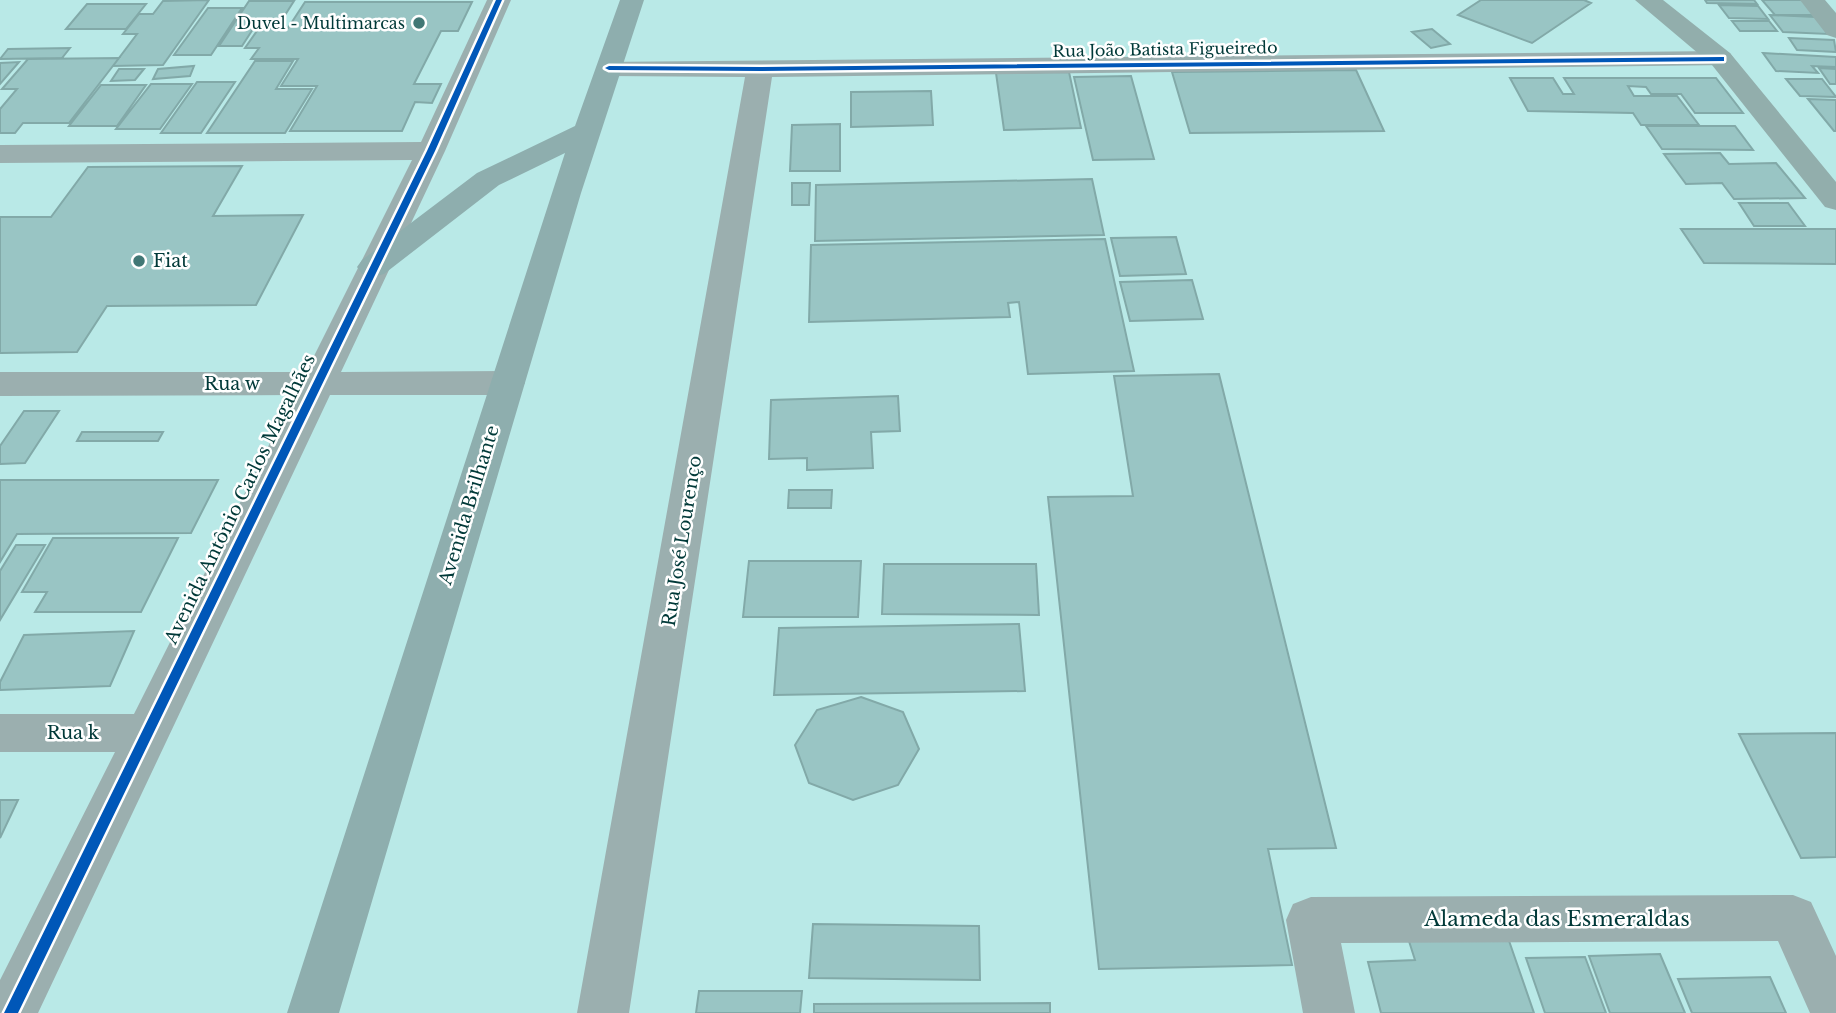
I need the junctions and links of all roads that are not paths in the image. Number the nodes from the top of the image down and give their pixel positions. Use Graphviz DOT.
graph roads {
  1 [pos="499,0"];
  2 [pos="632,0"];
  3 [pos="1647,0"];
  4 [pos="1812,0"];
  5 [pos="1836,30"];
  6 [pos="1721,60"];
  7 [pos="609,68"];
  8 [pos="760,69"];
  9 [pos="587,131"];
  10 [pos="431,151"];
  11 [pos="0,154"];
  12 [pos="1836,201"];
  13 [pos="373,267"];
  14 [pos="507,383"];
  15 [pos="0,384"];
  16 [pos="315,385"];
  17 [pos="0,733"];
  18 [pos="146,733"];
  19 [pos="11,1013"];
  20 [pos="313,1013"];
  21 [pos="603,1013"];
  22 [pos="1329,1013"];
  23 [pos="1836,1013"];
  1 -- 10 [label="street, Avenida Antônio Carlos Magalhães"];
  2 -- 7 [label="main road, Avenida Brilhante"];
  3 -- 6 [label="main road"];
  4 -- 5 [label="main road"];
  6 -- 8 [label="street, Rua João Batista Figueiredo"];
  6 -- 12 [label="main road"];
  7 -- 8 [label="street, Rua João Batista Figueiredo"];
  7 -- 9 [label="main road, Avenida Brilhante"];
  8 -- 21 [label="street, Rua José Lourenço"];
  9 -- 13 [label="main road"];
  9 -- 14 [label="main road, Avenida Brilhante"];
  10 -- 11 [label="street"];
  10 -- 13 [label="street, Avenida Antônio Carlos Magalhães"];
  13 -- 16 [label="street, Avenida Antônio Carlos Magalhães"];
  14 -- 16 [label="street, Rua w"];
  14 -- 20 [label="main road, Avenida Brilhante"];
  15 -- 16 [label="street, Rua w"];
  16 -- 18 [label="street, Avenida Antônio Carlos Magalhães"];
  17 -- 18 [label="street, Rua k"];
  18 -- 19 [label="street, Avenida Antônio Carlos Magalhães"];
  22 -- 23 [label="street, Alameda das Esmeraldas"];
}
